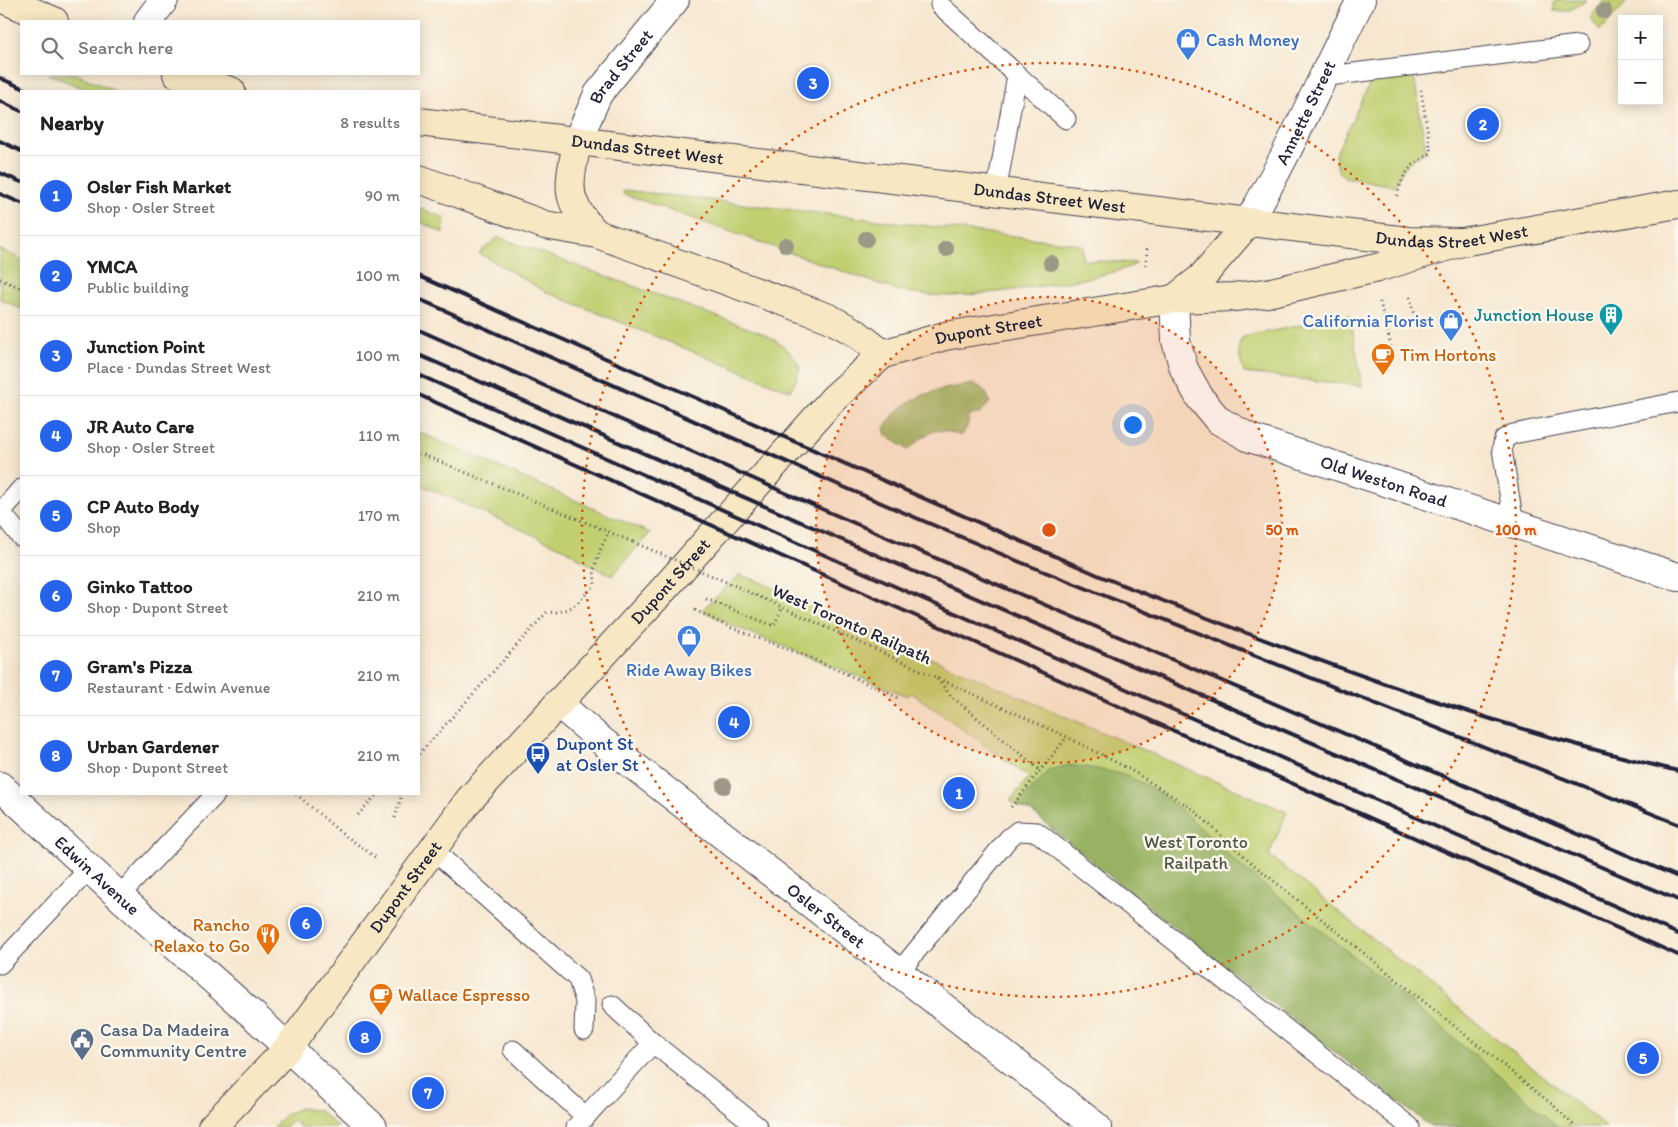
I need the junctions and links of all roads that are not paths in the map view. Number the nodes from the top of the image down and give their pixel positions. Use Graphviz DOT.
graph roads {
  1 [pos="5,0"];
  2 [pos="164,0"];
  3 [pos="675,0"];
  4 [pos="1361,0"];
  5 [pos="940,4"];
  6 [pos="52,20"];
  7 [pos="149,20"];
  8 [pos="1578,45"];
  9 [pos="180,75"];
  10 [pos="1017,75"];
  11 [pos="1322,77"];
  12 [pos="228,90"];
  13 [pos="1066,118"];
  14 [pos="420,122"];
  15 [pos="577,142"];
  16 [pos="420,179"];
  17 [pos="996,193"];
  18 [pos="1678,204"];
  19 [pos="1247,224"];
  20 [pos="597,234"];
  21 [pos="1462,242"];
  22 [pos="1174,299"];
  23 [pos="883,354"];
  24 [pos="1678,402"];
  25 [pos="20,490"];
  26 [pos="0,512"];
  27 [pos="1514,525"];
  28 [pos="20,536"];
  29 [pos="1678,577"];
  30 [pos="558,703"];
  31 [pos="0,786"];
  32 [pos="215,795"];
  33 [pos="433,850"];
  34 [pos="89,869"];
  35 [pos="119,896"];
  36 [pos="0,964"];
  37 [pos="899,972"];
  38 [pos="612,1005"];
  39 [pos="584,1030"];
  40 [pos="654,1043"];
  41 [pos="288,1048"];
  42 [pos="513,1050"];
  43 [pos="581,1122"];
  44 [pos="212,1127"];
  45 [pos="373,1127"];
  46 [pos="758,1127"];
  47 [pos="1097,1127"];
  48 [pos="1410,1127"];
  1 -- 6 [label="main road"];
  2 -- 7 [label="street"];
  3 -- 15 [label="street, Brad Street"];
  4 -- 11 [label="street, Annette Street"];
  5 -- 10 [label="lane"];
  8 -- 11 [label="lane"];
  9 -- 12 [label="main road"];
  10 -- 13 [label="lane"];
  10 -- 17 [label="lane"];
  11 -- 19 [label="street, Annette Street"];
  14 -- 15 [label="main road, Dundas Street West"];
  15 -- 17 [label="main road, Dundas Street West"];
  15 -- 20 [label="main road"];
  16 -- 20 [label="main road"];
  17 -- 19 [label="main road, Dundas Street West"];
  18 -- 21 [label="main road, Dundas Street West"];
  19 -- 21 [label="main road, Dundas Street West"];
  19 -- 22 [label="main road, Dupont Street"];
  20 -- 23 [label="main road"];
  21 -- 22 [label="main road"];
  22 -- 23 [label="main road, Dupont Street"];
  22 -- 27 [label="street, Old Weston Road"];
  23 -- 30 [label="main road, Dupont Street"];
  24 -- 27 [label="lane"];
  25 -- 26 [label="lane"];
  26 -- 28 [label="lane"];
  27 -- 29 [label="street, Old Weston Road"];
  30 -- 33 [label="main road, Dupont Street"];
  30 -- 37 [label="street, Osler Street"];
  31 -- 34 [label="street, Edwin Avenue"];
  32 -- 35 [label="lane"];
  33 -- 39 [label="lane"];
  33 -- 41 [label="main road, Dupont Street"];
  34 -- 35 [label="street, Edwin Avenue"];
  34 -- 36 [label="lane"];
  35 -- 41 [label="street, Edwin Avenue"];
  37 -- 47 [label="street, Osler Street"];
  37 -- 48 [label="lane"];
  38 -- 40 [label="lane"];
  40 -- 43 [label="lane"];
  40 -- 46 [label="lane"];
  41 -- 44 [label="main road, Dupont Street"];
  41 -- 45 [label="street, Edwin Avenue"];
  42 -- 43 [label="lane"];
}
